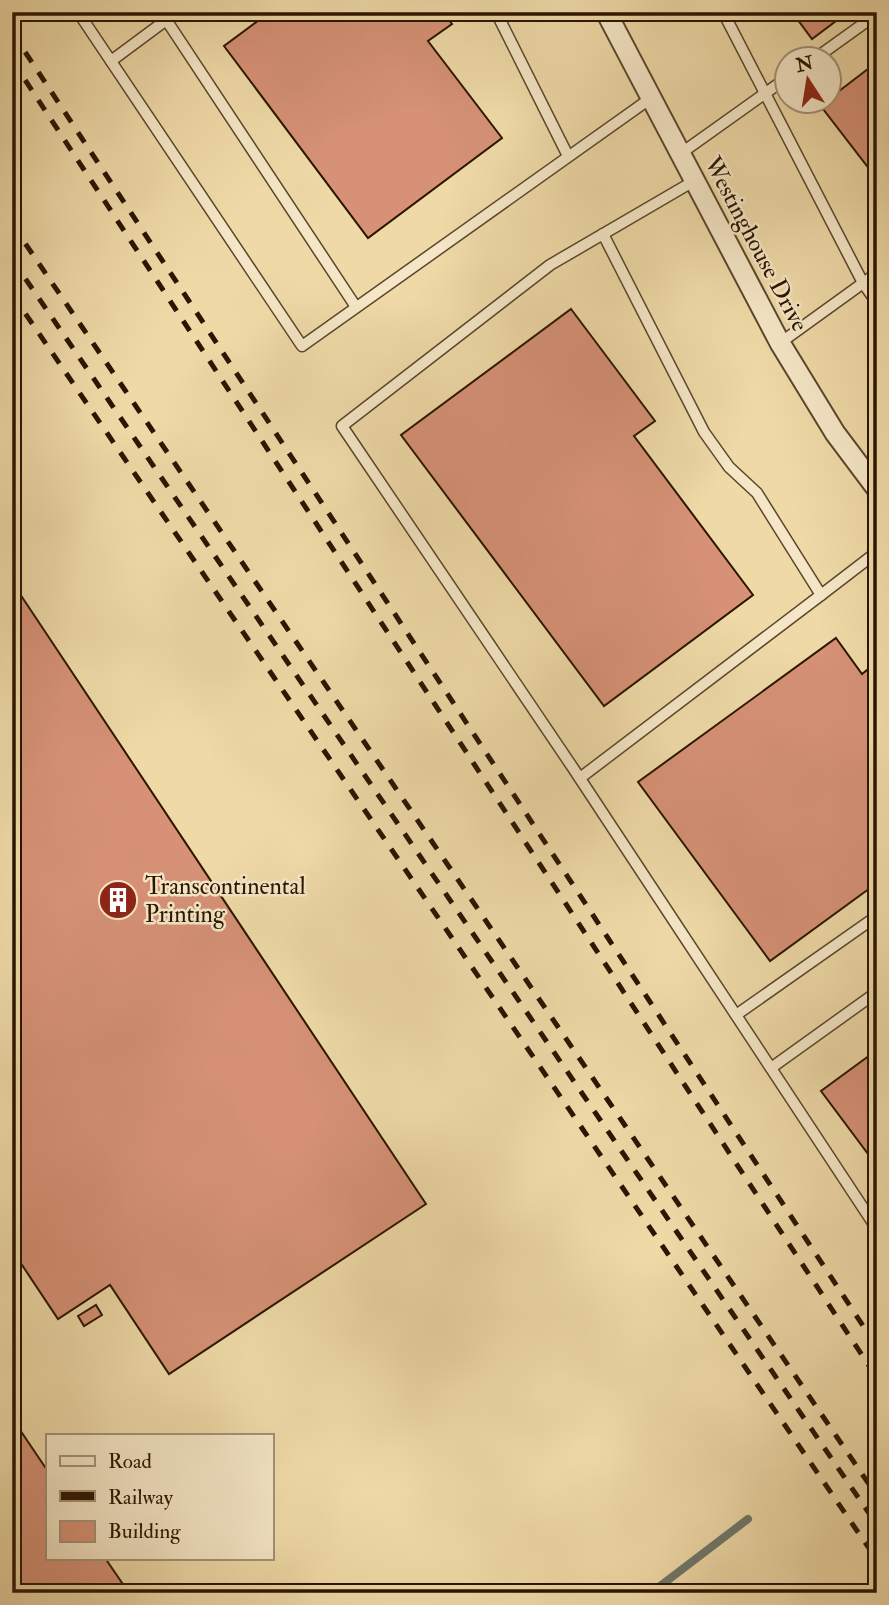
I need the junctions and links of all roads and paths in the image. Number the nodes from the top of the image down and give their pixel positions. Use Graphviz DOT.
graph roads {
  1 [pos="78,12"];
  2 [pos="177,12"];
  3 [pos="496,12"];
  4 [pos="606,12"];
  5 [pos="723,12"];
  6 [pos="877,14"];
  7 [pos="164,16"];
  8 [pos="832,46"];
  9 [pos="111,61"];
  10 [pos="774,88"];
  11 [pos="766,93"];
  12 [pos="651,98"];
  13 [pos="680,153"];
  14 [pos="568,156"];
  15 [pos="694,181"];
  16 [pos="603,234"];
  17 [pos="877,273"];
  18 [pos="863,283"];
  19 [pos="877,303"];
  20 [pos="356,307"];
  21 [pos="780,343"];
  22 [pos="877,489"];
  23 [pos="877,552"];
  24 [pos="821,595"];
  25 [pos="580,778"];
  26 [pos="877,916"];
  27 [pos="877,992"];
  28 [pos="736,1015"];
  29 [pos="771,1068"];
  30 [pos="877,1229"];
  1 -- 9 [label="lane"];
  2 -- 7 [label="lane"];
  3 -- 14 [label="lane"];
  4 -- 12 [label="street, Westinghouse Drive"];
  5 -- 11 [label="lane"];
  6 -- 8 [label="lane"];
  7 -- 9 [label="lane"];
  7 -- 20 [label="lane"];
  9 -- 20 [label="lane"];
  10 -- 11 [label="lane"];
  11 -- 13 [label="lane"];
  11 -- 18 [label="lane"];
  12 -- 13 [label="street, Westinghouse Drive"];
  12 -- 14 [label="lane"];
  13 -- 15 [label="street, Westinghouse Drive"];
  14 -- 20 [label="lane"];
  15 -- 16 [label="lane"];
  15 -- 21 [label="street, Westinghouse Drive"];
  16 -- 24 [label="lane"];
  16 -- 25 [label="lane"];
  17 -- 18 [label="lane"];
  18 -- 19 [label="lane"];
  18 -- 21 [label="lane"];
  21 -- 22 [label="street, Westinghouse Drive"];
  23 -- 24 [label="lane"];
  24 -- 25 [label="lane"];
  25 -- 28 [label="lane"];
  26 -- 28 [label="lane"];
  27 -- 29 [label="lane"];
  28 -- 29 [label="lane"];
  29 -- 30 [label="lane"];
}
